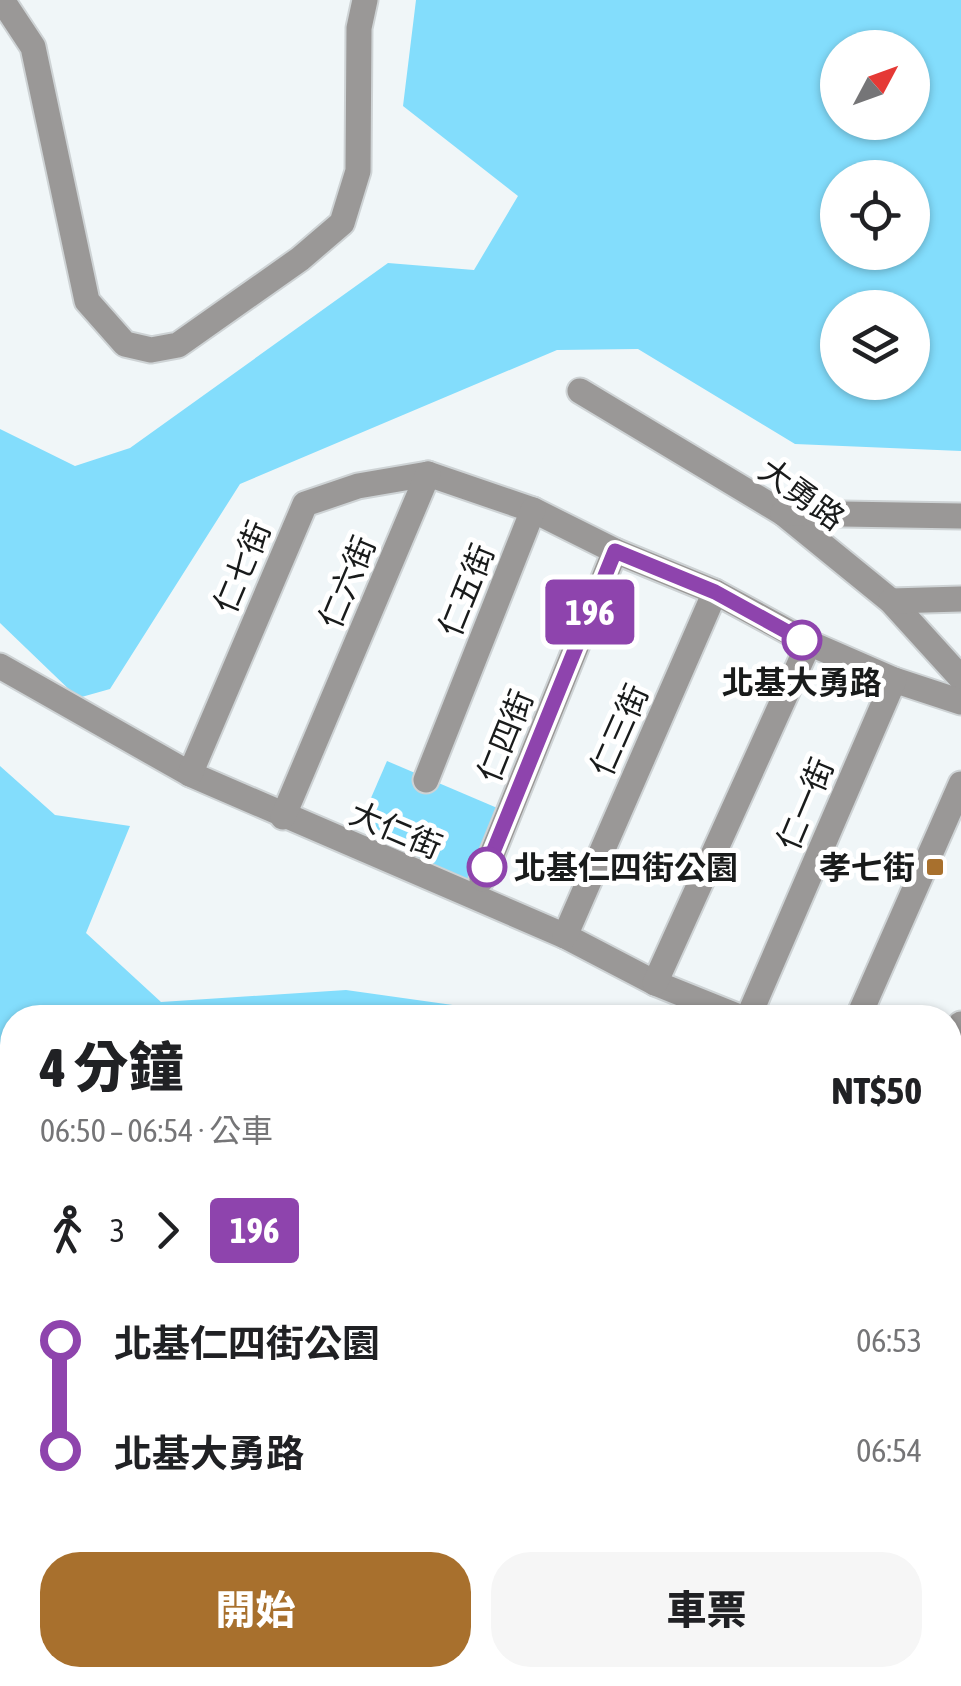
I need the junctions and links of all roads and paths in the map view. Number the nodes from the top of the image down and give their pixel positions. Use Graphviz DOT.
graph roads {
  1 [pos="2,0"];
  2 [pos="364,0"];
  3 [pos="580,391"];
  4 [pos="428,474"];
  5 [pos="533,510"];
  6 [pos="783,514"];
  7 [pos="961,516"];
  8 [pos="615,551"];
  9 [pos="715,592"];
  10 [pos="961,599"];
  11 [pos="890,601"];
  12 [pos="808,644"];
  13 [pos="0,666"];
  14 [pos="961,678"];
  15 [pos="894,680"];
  16 [pos="961,702"];
  17 [pos="190,774"];
  18 [pos="426,780"];
  19 [pos="961,784"];
  20 [pos="282,817"];
  21 [pos="482,878"];
  22 [pos="564,936"];
  23 [pos="655,983"];
  24 [pos="712,1005"];
  25 [pos="751,1005"];
  26 [pos="864,1005"];
  1 -- 2 [label="street"];
  3 -- 6 [label="street, 大勇路"];
  4 -- 5 [label="street"];
  4 -- 17 [label="street, 仁七街"];
  4 -- 20 [label="street, 仁六街"];
  5 -- 8 [label="street"];
  5 -- 18 [label="street, 仁五街"];
  6 -- 7 [label="street"];
  6 -- 11 [label="street, 大勇路"];
  8 -- 9 [label="street"];
  8 -- 21 [label="street, 仁四街"];
  9 -- 12 [label="street"];
  9 -- 22 [label="street, 仁三街"];
  10 -- 11 [label="street"];
  11 -- 14 [label="street, 大勇路"];
  12 -- 15 [label="street"];
  12 -- 23 [label="street"];
  13 -- 17 [label="street, 大仁街"];
  15 -- 16 [label="street"];
  15 -- 25 [label="street, 仁一街"];
  17 -- 20 [label="street, 大仁街"];
  19 -- 26 [label="street"];
  20 -- 22 [label="street, 大仁街"];
  22 -- 23 [label="street, 大仁街"];
  23 -- 24 [label="street, 大仁街"];
}
